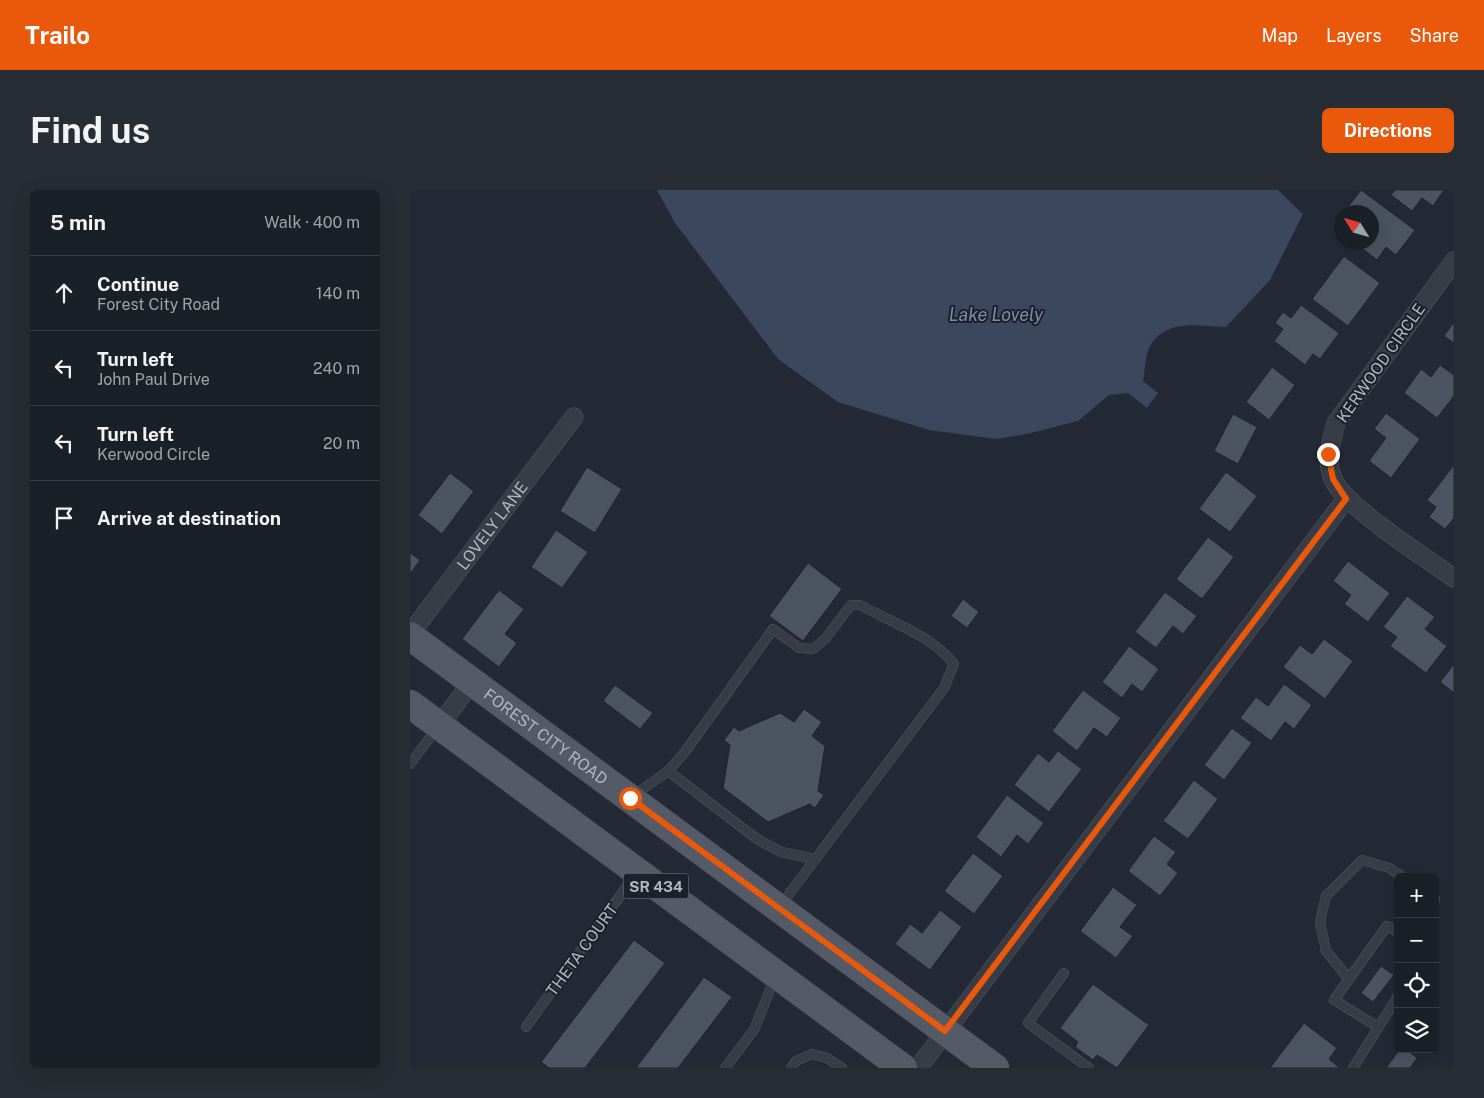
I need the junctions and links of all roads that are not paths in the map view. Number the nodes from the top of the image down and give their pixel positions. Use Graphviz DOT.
graph roads {
  1 [pos="1454,261"];
  2 [pos="574,418"];
  3 [pos="1346,499"];
  4 [pos="1454,578"];
  5 [pos="410,635"];
  6 [pos="472,682"];
  7 [pos="410,704"];
  8 [pos="439,726"];
  9 [pos="410,764"];
  10 [pos="668,771"];
  11 [pos="630,798"];
  12 [pos="816,859"];
  13 [pos="637,872"];
  14 [pos="1397,873"];
  15 [pos="778,908"];
  16 [pos="1394,930"];
  17 [pos="1064,973"];
  18 [pos="776,974"];
  19 [pos="1349,979"];
  20 [pos="1394,1002"];
  21 [pos="526,1027"];
  22 [pos="1378,1027"];
  23 [pos="945,1031"];
  24 [pos="726,1068"];
  25 [pos="791,1068"];
  26 [pos="842,1068"];
  27 [pos="903,1068"];
  28 [pos="918,1068"];
  29 [pos="995,1068"];
  30 [pos="1089,1068"];
  31 [pos="1353,1068"];
  1 -- 3 [label="street, KERWOOD CIRCLE"];
  2 -- 5 [label="street, LOVELY LANE"];
  3 -- 4 [label="street"];
  3 -- 23 [label="street"];
  5 -- 6 [label="main road, FOREST CITY ROAD"];
  6 -- 8 [label="street"];
  6 -- 11 [label="main road, FOREST CITY ROAD"];
  7 -- 8 [label="main road, SR 434"];
  8 -- 9 [label="lane"];
  8 -- 13 [label="main road, SR 434"];
  10 -- 11 [label="lane"];
  10 -- 12 [label="lane"];
  10 -- 12 [label="lane"];
  11 -- 15 [label="main road, FOREST CITY ROAD"];
  12 -- 15 [label="lane"];
  13 -- 18 [label="main road, SR 434"];
  13 -- 21 [label="lane, THETA COURT"];
  14 -- 19 [label="lane"];
  15 -- 23 [label="main road, FOREST CITY ROAD"];
  16 -- 19 [label="lane"];
  17 -- 30 [label="lane"];
  18 -- 24 [label="lane"];
  18 -- 27 [label="main road, SR 434"];
  19 -- 22 [label="lane"];
  20 -- 22 [label="lane"];
  22 -- 31 [label="lane"];
  23 -- 28 [label="street"];
  23 -- 29 [label="main road, FOREST CITY ROAD"];
  25 -- 26 [label="lane"];
}
